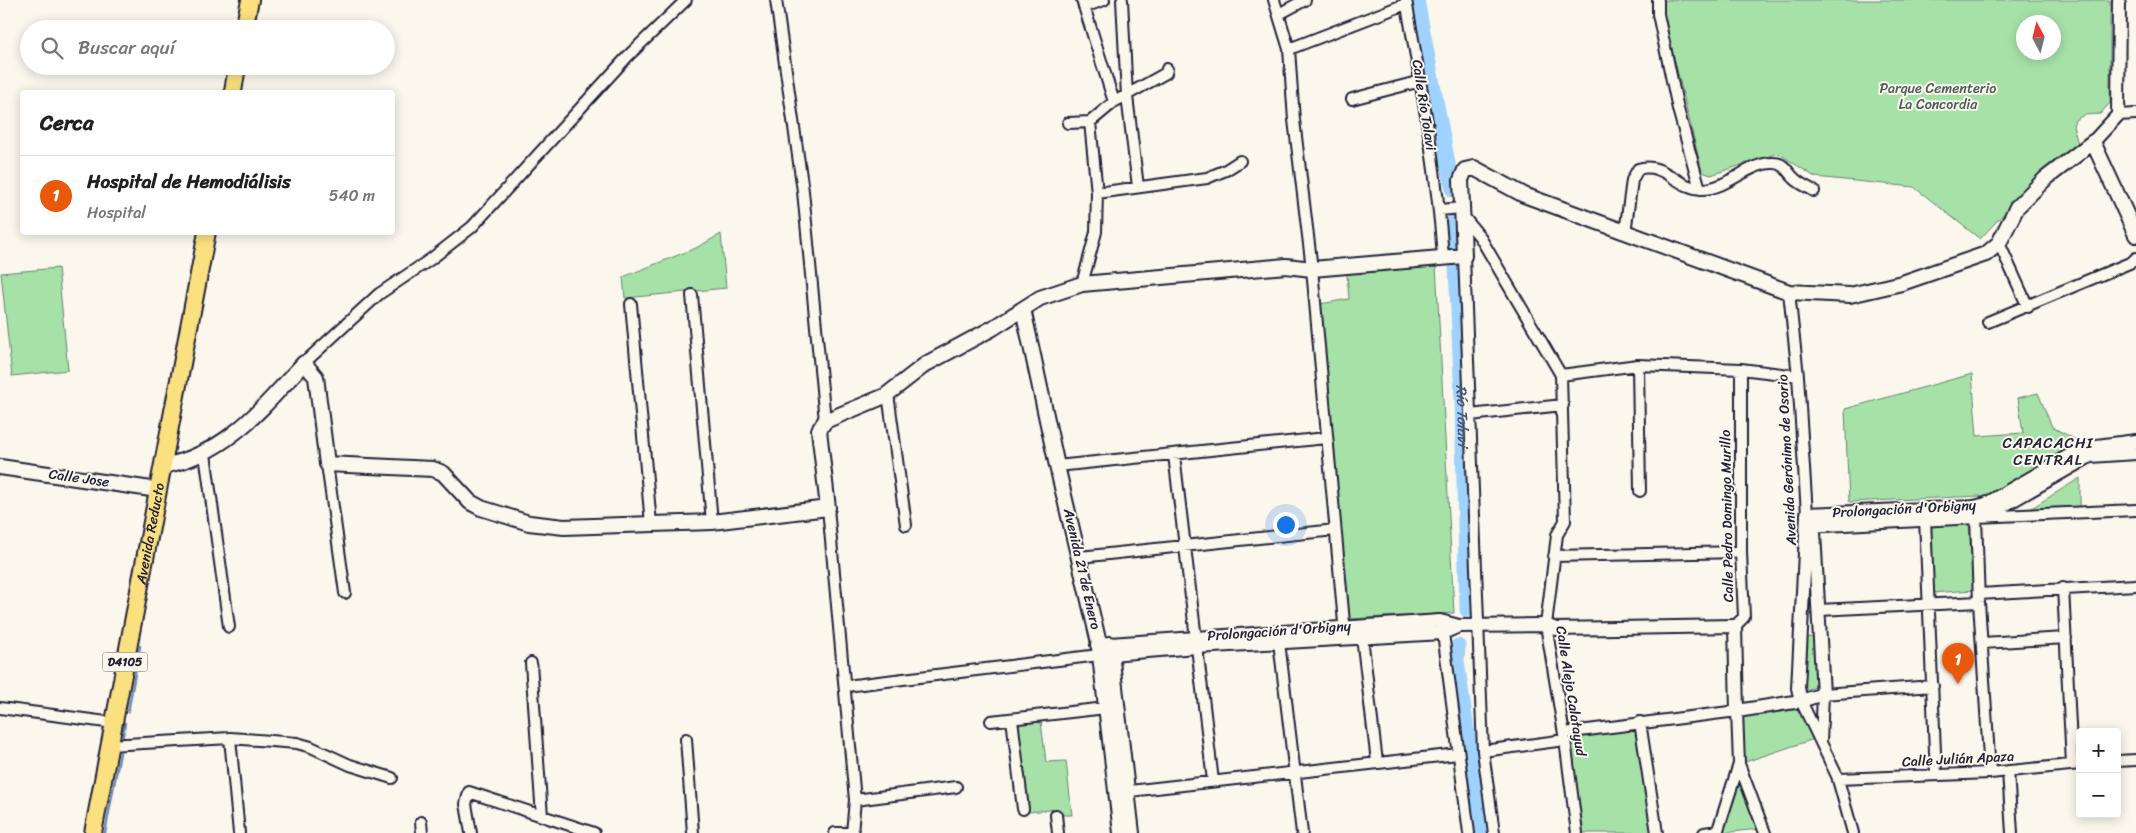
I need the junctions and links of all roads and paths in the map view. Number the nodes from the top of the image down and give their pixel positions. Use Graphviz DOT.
graph roads {
  1 [pos="250,0"];
  2 [pos="686,0"];
  3 [pos="776,0"];
  4 [pos="1104,0"];
  5 [pos="1122,0"];
  6 [pos="1274,0"];
  7 [pos="1305,0"];
  8 [pos="1658,0"];
  9 [pos="2119,0"];
  10 [pos="1406,2"];
  11 [pos="1083,4"];
  12 [pos="1279,14"];
  13 [pos="246,20"];
  14 [pos="1290,49"];
  15 [pos="1167,69"];
  16 [pos="235,75"];
  17 [pos="1421,81"];
  18 [pos="232,90"];
  19 [pos="1127,96"];
  20 [pos="1352,99"];
  21 [pos="1114,102"];
  22 [pos="2136,114"];
  23 [pos="2118,115"];
  24 [pos="1090,122"];
  25 [pos="1068,123"];
  26 [pos="2093,142"];
  27 [pos="1240,161"];
  28 [pos="1138,187"];
  29 [pos="1700,189"];
  30 [pos="1814,191"];
  31 [pos="1097,193"];
  32 [pos="1440,210"];
  33 [pos="1462,212"];
  34 [pos="1625,233"];
  35 [pos="205,235"];
  36 [pos="2136,235"];
  37 [pos="1999,242"];
  38 [pos="1464,256"];
  39 [pos="1443,257"];
  40 [pos="2136,258"];
  41 [pos="1312,269"];
  42 [pos="1082,284"];
  43 [pos="1789,292"];
  44 [pos="692,295"];
  45 [pos="631,304"];
  46 [pos="2028,307"];
  47 [pos="1023,308"];
  48 [pos="1988,322"];
  49 [pos="304,363"];
  50 [pos="1638,365"];
  51 [pos="1741,370"];
  52 [pos="1561,375"];
  53 [pos="1798,376"];
  54 [pos="888,394"];
  55 [pos="1563,405"];
  56 [pos="1470,416"];
  57 [pos="825,422"];
  58 [pos="1326,438"];
  59 [pos="2136,441"];
  60 [pos="2136,452"];
  61 [pos="205,454"];
  62 [pos="1174,455"];
  63 [pos="327,464"];
  64 [pos="163,466"];
  65 [pos="1057,466"];
  66 [pos="0,467"];
  67 [pos="158,490"];
  68 [pos="1640,492"];
  69 [pos="828,508"];
  70 [pos="2136,510"];
  71 [pos="1976,517"];
  72 [pos="1925,519"];
  73 [pos="1810,520"];
  74 [pos="712,522"];
  75 [pos="651,524"];
  76 [pos="906,525"];
  77 [pos="1335,530"];
  78 [pos="1184,545"];
  79 [pos="1741,552"];
  80 [pos="1554,556"];
  81 [pos="1080,557"];
  82 [pos="2136,585"];
  83 [pos="2063,588"];
  84 [pos="345,593"];
  85 [pos="1979,598"];
  86 [pos="1929,604"];
  87 [pos="1819,610"];
  88 [pos="1478,625"];
  89 [pos="1546,625"];
  90 [pos="1459,626"];
  91 [pos="1735,626"];
  92 [pos="228,627"];
  93 [pos="1801,628"];
  94 [pos="1820,628"];
  95 [pos="1344,632"];
  96 [pos="1443,633"];
  97 [pos="1362,637"];
  98 [pos="2066,638"];
  99 [pos="1196,642"];
  100 [pos="1279,642"];
  101 [pos="1982,643"];
  102 [pos="1105,649"];
  103 [pos="531,663"];
  104 [pos="846,686"];
  105 [pos="1933,686"];
  106 [pos="1823,694"];
  107 [pos="1801,701"];
  108 [pos="0,708"];
  109 [pos="1106,708"];
  110 [pos="1737,711"];
  111 [pos="1012,719"];
  112 [pos="991,721"];
  113 [pos="1640,722"];
  114 [pos="114,723"];
  115 [pos="1565,736"];
  116 [pos="230,738"];
  117 [pos="686,740"];
  118 [pos="1821,742"];
  119 [pos="109,746"];
  120 [pos="1483,751"];
  121 [pos="1458,754"];
  122 [pos="2136,760"];
  123 [pos="1377,762"];
  124 [pos="2121,762"];
  125 [pos="1739,764"];
  126 [pos="2076,764"];
  127 [pos="2008,771"];
  128 [pos="1295,772"];
  129 [pos="1990,772"];
  130 [pos="1936,775"];
  131 [pos="392,778"];
  132 [pos="1838,779"];
  133 [pos="1213,781"];
  134 [pos="956,787"];
  135 [pos="1121,792"];
  136 [pos="855,800"];
  137 [pos="1023,808"];
  138 [pos="1056,815"];
  139 [pos="542,816"];
  140 [pos="421,822"];
  141 [pos="1718,832"];
  142 [pos="93,833"];
  143 [pos="239,833"];
  144 [pos="422,833"];
  145 [pos="471,833"];
  146 [pos="594,833"];
  147 [pos="693,833"];
  148 [pos="835,833"];
  149 [pos="853,833"];
  150 [pos="1058,833"];
  151 [pos="1121,833"];
  152 [pos="1132,833"];
  153 [pos="1302,833"];
  154 [pos="1467,833"];
  155 [pos="1494,833"];
  156 [pos="1577,833"];
  157 [pos="1657,833"];
  158 [pos="1704,833"];
  159 [pos="1765,833"];
  160 [pos="1853,833"];
  161 [pos="2012,833"];
  1 -- 13 [label="main road"];
  2 -- 49 [label="street"];
  3 -- 57 [label="street"];
  4 -- 11 [label="street"];
  5 -- 19 [label="street"];
  6 -- 12 [label="street"];
  7 -- 12 [label="street"];
  8 -- 29 [label="street"];
  9 -- 23 [label="street"];
  10 -- 14 [label="street"];
  10 -- 17 [label="street, Calle Río Tolavi"];
  11 -- 21 [label="street"];
  12 -- 14 [label="street"];
  14 -- 41 [label="street"];
  15 -- 19 [label="street"];
  16 -- 18 [label="main road"];
  17 -- 20 [label="street"];
  17 -- 32 [label="street, Calle Río Tolavi"];
  19 -- 21 [label="street"];
  19 -- 28 [label="street"];
  21 -- 24 [label="street"];
  22 -- 23 [label="street"];
  23 -- 26 [label="street"];
  24 -- 25 [label="street"];
  24 -- 31 [label="street"];
  26 -- 36 [label="main road"];
  26 -- 37 [label="main road"];
  27 -- 28 [label="street"];
  28 -- 31 [label="street"];
  29 -- 30 [label="street"];
  29 -- 34 [label="street"];
  31 -- 42 [label="street"];
  32 -- 33 [label="street"];
  32 -- 39 [label="street, Calle Río Tolavi"];
  33 -- 34 [label="main road"];
  33 -- 38 [label="main road"];
  33 -- 52 [label="street"];
  34 -- 43 [label="main road"];
  35 -- 64 [label="main road, Avenida Reducto / D4105"];
  37 -- 43 [label="main road"];
  37 -- 46 [label="street"];
  38 -- 39 [label="main road"];
  38 -- 56 [label="street"];
  39 -- 41 [label="main road"];
  40 -- 46 [label="street"];
  41 -- 42 [label="main road"];
  41 -- 58 [label="street"];
  42 -- 47 [label="main road"];
  43 -- 53 [label="street, Avenida Gerónimo de Osorio"];
  44 -- 74 [label="street"];
  45 -- 75 [label="street"];
  46 -- 48 [label="street"];
  47 -- 54 [label="main road"];
  47 -- 65 [label="main road, Avenida 21 de Enero"];
  49 -- 61 [label="main road"];
  49 -- 63 [label="main road"];
  50 -- 51 [label="street"];
  50 -- 52 [label="street"];
  50 -- 68 [label="street"];
  51 -- 53 [label="street"];
  51 -- 79 [label="street, Calle Pedro Domingo Murillo"];
  52 -- 55 [label="street, Calle Alejo Calatayud"];
  53 -- 73 [label="street, Avenida Gerónimo de Osorio"];
  54 -- 57 [label="main road"];
  54 -- 76 [label="street"];
  55 -- 56 [label="street"];
  55 -- 80 [label="street, Calle Alejo Calatayud"];
  56 -- 88 [label="street"];
  57 -- 69 [label="main road"];
  58 -- 62 [label="street"];
  58 -- 77 [label="street"];
  59 -- 73 [label="street, Prolongación d'Orbigny"];
  60 -- 71 [label="street, Prolongación d'Orbigny"];
  61 -- 64 [label="main road"];
  61 -- 92 [label="street"];
  62 -- 65 [label="street"];
  62 -- 78 [label="street"];
  63 -- 75 [label="main road"];
  63 -- 84 [label="street"];
  64 -- 67 [label="main road, Avenida Reducto / D4105"];
  65 -- 81 [label="main road, Avenida 21 de Enero"];
  66 -- 67 [label="main road, Calle Jose"];
  67 -- 114 [label="main road, Avenida Reducto / D4105"];
  69 -- 74 [label="main road"];
  69 -- 104 [label="street"];
  70 -- 71 [label="street"];
  71 -- 72 [label="street, Prolongación d'Orbigny"];
  71 -- 85 [label="street"];
  72 -- 73 [label="street, Prolongación d'Orbigny"];
  72 -- 86 [label="street"];
  73 -- 87 [label="street, Avenida Gerónimo de Osorio"];
  73 -- 93 [label="street, Avenida Gerónimo de Osorio"];
  74 -- 75 [label="main road"];
  77 -- 78 [label="street"];
  77 -- 95 [label="street"];
  78 -- 81 [label="street"];
  78 -- 99 [label="street"];
  79 -- 80 [label="street"];
  79 -- 91 [label="street, Calle Pedro Domingo Murillo"];
  80 -- 89 [label="street, Calle Alejo Calatayud"];
  81 -- 102 [label="main road, Avenida 21 de Enero"];
  82 -- 83 [label="street"];
  83 -- 85 [label="street"];
  83 -- 98 [label="street"];
  85 -- 86 [label="street"];
  85 -- 101 [label="street"];
  86 -- 87 [label="street"];
  86 -- 105 [label="street"];
  87 -- 94 [label="street, Avenida Gerónimo de Osorio"];
  88 -- 89 [label="street, Prolongación d'Orbigny"];
  88 -- 90 [label="street, Prolongación d'Orbigny"];
  88 -- 120 [label="street"];
  89 -- 91 [label="street, Prolongación d'Orbigny"];
  89 -- 115 [label="street, Calle Alejo Calatayud"];
  90 -- 95 [label="street, Prolongación d'Orbigny"];
  90 -- 96 [label="street, Prolongación d'Orbigny"];
  91 -- 110 [label="street, Calle Pedro Domingo Murillo"];
  93 -- 94 [label="street"];
  93 -- 107 [label="street, Avenida Gerónimo de Osorio"];
  94 -- 106 [label="street, Avenida Gerónimo de Osorio"];
  95 -- 97 [label="street, Prolongación d'Orbigny"];
  95 -- 99 [label="street, Prolongación d'Orbigny"];
  95 -- 100 [label="street, Prolongación d'Orbigny"];
  96 -- 97 [label="street, Prolongación d'Orbigny"];
  96 -- 121 [label="street"];
  97 -- 123 [label="street"];
  98 -- 101 [label="street"];
  98 -- 126 [label="street"];
  99 -- 100 [label="street, Prolongación d'Orbigny"];
  99 -- 102 [label="street, Prolongación d'Orbigny"];
  99 -- 133 [label="street"];
  100 -- 128 [label="street"];
  101 -- 129 [label="street"];
  102 -- 104 [label="street"];
  102 -- 109 [label="main road, Avenida 21 de Enero"];
  102 -- 135 [label="main road, Avenida 21 de Enero"];
  103 -- 139 [label="street"];
  104 -- 136 [label="street"];
  105 -- 106 [label="street"];
  105 -- 130 [label="street"];
  106 -- 107 [label="street"];
  106 -- 118 [label="street, Avenida Gerónimo de Osorio"];
  107 -- 110 [label="street"];
  107 -- 118 [label="street, Avenida Gerónimo de Osorio"];
  108 -- 114 [label="street"];
  109 -- 111 [label="street"];
  109 -- 135 [label="main road, Avenida 21 de Enero"];
  110 -- 113 [label="street"];
  110 -- 125 [label="street, Calle Pedro Domingo Murillo"];
  111 -- 112 [label="street"];
  111 -- 137 [label="street"];
  113 -- 115 [label="street"];
  113 -- 157 [label="street"];
  114 -- 119 [label="main road, Avenida Reducto / D4105"];
  115 -- 120 [label="street"];
  115 -- 156 [label="street, Calle Alejo Calatayud"];
  116 -- 119 [label="street"];
  116 -- 131 [label="street"];
  116 -- 143 [label="street"];
  117 -- 147 [label="street"];
  118 -- 132 [label="street, Avenida Gerónimo de Osorio"];
  119 -- 142 [label="main road, Avenida Reducto / D4105"];
  120 -- 155 [label="street"];
  121 -- 123 [label="street"];
  121 -- 154 [label="street"];
  122 -- 124 [label="street"];
  123 -- 128 [label="street"];
  125 -- 141 [label="street"];
  125 -- 159 [label="street, Calle Pedro Domingo Murillo"];
  126 -- 127 [label="street, Calle Julián Apaza"];
  127 -- 129 [label="street, Calle Julián Apaza"];
  127 -- 161 [label="street"];
  128 -- 133 [label="street"];
  128 -- 153 [label="street"];
  129 -- 130 [label="street, Calle Julián Apaza"];
  130 -- 132 [label="street, Calle Julián Apaza"];
  132 -- 160 [label="street, Avenida Gerónimo de Osorio"];
  133 -- 135 [label="street"];
  134 -- 136 [label="street"];
  135 -- 151 [label="main road, Avenida 21 de Enero"];
  135 -- 152 [label="main road, Avenida 21 de Enero"];
  136 -- 149 [label="street"];
  138 -- 150 [label="street"];
  139 -- 145 [label="street"];
  139 -- 146 [label="street"];
  140 -- 144 [label="street"];
  141 -- 158 [label="street"];
  148 -- 149 [label="street"];
}
